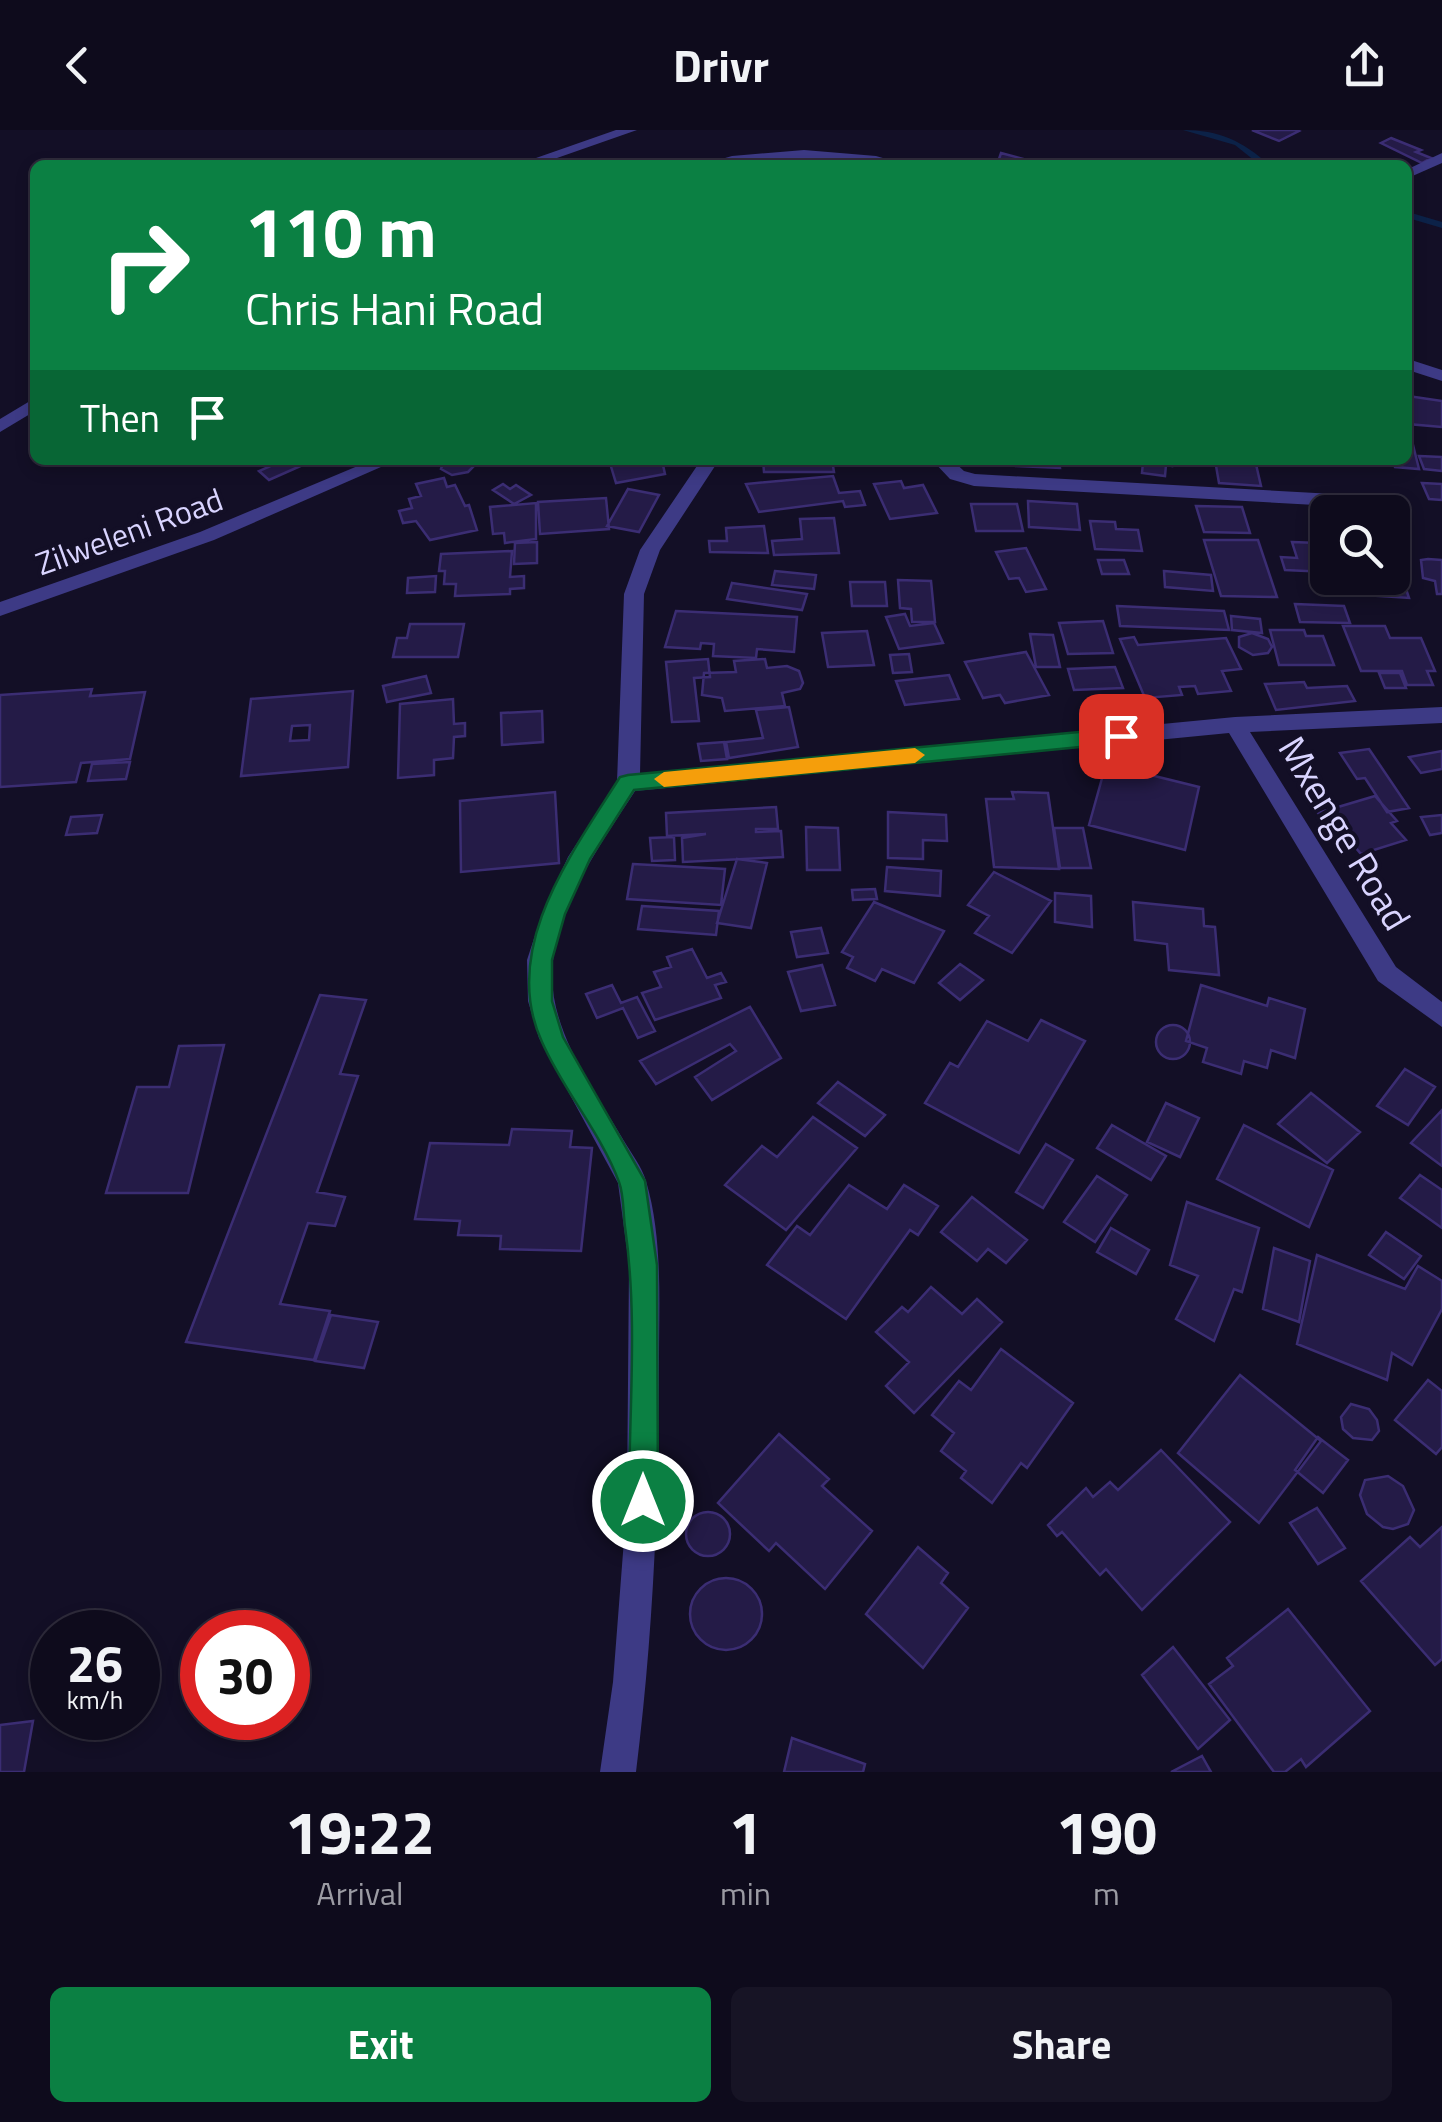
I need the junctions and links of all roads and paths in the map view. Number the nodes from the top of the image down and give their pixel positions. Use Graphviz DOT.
graph roads {
  1 [pos="630,130"];
  2 [pos="1442,157"];
  3 [pos="538,160"];
  4 [pos="747,160"];
  5 [pos="877,160"];
  6 [pos="1412,172"];
  7 [pos="1412,355"];
  8 [pos="1442,359"];
  9 [pos="1412,365"];
  10 [pos="1442,376"];
  11 [pos="30,406"];
  12 [pos="0,427"];
  13 [pos="376,465"];
  14 [pos="707,465"];
  15 [pos="945,465"];
  16 [pos="1310,499"];
  17 [pos="0,609"];
  18 [pos="1442,715"];
  19 [pos="1235,724"];
  20 [pos="628,783"];
  21 [pos="1442,1016"];
  22 [pos="618,1772"];
  1 -- 3 [label="street"];
  2 -- 6 [label="street"];
  4 -- 5 [label="street"];
  7 -- 8 [label="street"];
  9 -- 10 [label="street"];
  11 -- 12 [label="street"];
  13 -- 17 [label="street, Zilweleni Road"];
  14 -- 20 [label="street"];
  15 -- 16 [label="street"];
  18 -- 19 [label="street"];
  19 -- 20 [label="street"];
  19 -- 21 [label="street, Mxenge Road"];
  20 -- 22 [label="street"];
}
